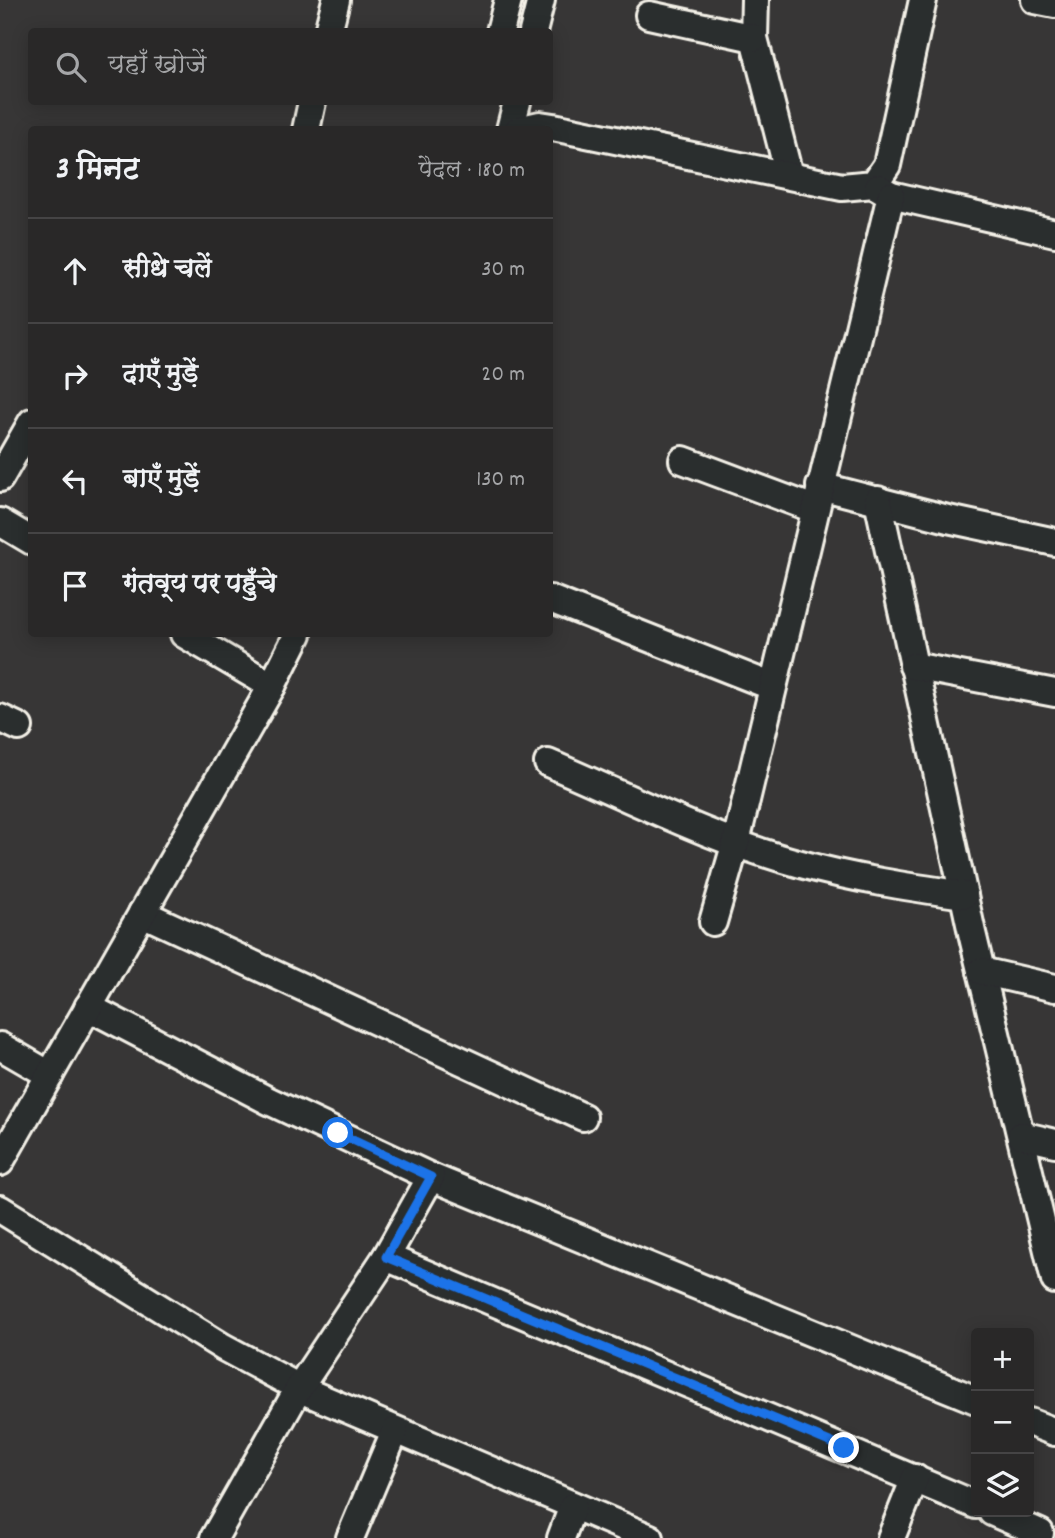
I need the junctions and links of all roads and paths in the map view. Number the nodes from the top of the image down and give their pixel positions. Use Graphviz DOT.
graph roads {
  1 [pos="336,0"];
  2 [pos="508,0"];
  3 [pos="541,0"];
  4 [pos="755,0"];
  5 [pos="923,0"];
  6 [pos="1035,0"];
  7 [pos="1055,4"];
  8 [pos="649,15"];
  9 [pos="329,28"];
  10 [pos="501,28"];
  11 [pos="534,28"];
  12 [pos="754,37"];
  13 [pos="311,105"];
  14 [pos="514,115"];
  15 [pos="307,126"];
  16 [pos="546,126"];
  17 [pos="553,127"];
  18 [pos="789,175"];
  19 [pos="882,190"];
  20 [pos="1055,233"];
  21 [pos="28,429"];
  22 [pos="683,460"];
  23 [pos="0,478"];
  24 [pos="817,497"];
  25 [pos="878,500"];
  26 [pos="0,522"];
  27 [pos="28,539"];
  28 [pos="1055,542"];
  29 [pos="553,600"];
  30 [pos="189,637"];
  31 [pos="297,637"];
  32 [pos="913,666"];
  33 [pos="272,686"];
  34 [pos="771,686"];
  35 [pos="1055,693"];
  36 [pos="548,762"];
  37 [pos="736,842"];
  38 [pos="964,895"];
  39 [pos="142,913"];
  40 [pos="713,922"];
  41 [pos="981,971"];
  42 [pos="1055,988"];
  43 [pos="88,1007"];
  44 [pos="0,1046"];
  45 [pos="50,1075"];
  46 [pos="583,1117"];
  47 [pos="1021,1135"];
  48 [pos="1055,1143"];
  49 [pos="0,1162"];
  50 [pos="431,1177"];
  51 [pos="0,1209"];
  52 [pos="386,1257"];
  53 [pos="1054,1273"];
  54 [pos="299,1388"];
  55 [pos="971,1398"];
  56 [pos="1034,1424"];
  57 [pos="396,1431"];
  58 [pos="1055,1432"];
  59 [pos="915,1478"];
  60 [pos="971,1503"];
  61 [pos="573,1506"];
  62 [pos="1003,1517"];
  63 [pos="1040,1533"];
  64 [pos="214,1538"];
  65 [pos="350,1538"];
  66 [pos="561,1538"];
  67 [pos="650,1538"];
  68 [pos="891,1538"];
  1 -- 9 [label="street"];
  2 -- 10 [label="street"];
  3 -- 11 [label="street"];
  4 -- 12 [label="street"];
  5 -- 19 [label="street"];
  6 -- 7 [label="street"];
  8 -- 12 [label="street"];
  12 -- 18 [label="street"];
  13 -- 15 [label="street"];
  14 -- 16 [label="street"];
  17 -- 18 [label="street"];
  18 -- 19 [label="street"];
  19 -- 20 [label="street"];
  19 -- 24 [label="street"];
  21 -- 23 [label="street"];
  22 -- 24 [label="street"];
  24 -- 25 [label="street"];
  24 -- 34 [label="street"];
  25 -- 28 [label="street"];
  25 -- 32 [label="street"];
  26 -- 27 [label="street"];
  29 -- 34 [label="street"];
  30 -- 33 [label="street"];
  31 -- 33 [label="street"];
  32 -- 35 [label="street"];
  32 -- 38 [label="street"];
  33 -- 39 [label="street"];
  34 -- 37 [label="street"];
  36 -- 37 [label="street"];
  37 -- 38 [label="street"];
  37 -- 40 [label="street"];
  38 -- 41 [label="street"];
  39 -- 43 [label="street"];
  39 -- 46 [label="street"];
  41 -- 42 [label="street"];
  41 -- 47 [label="street"];
  43 -- 45 [label="street"];
  43 -- 50 [label="street"];
  44 -- 45 [label="street"];
  45 -- 49 [label="street"];
  47 -- 48 [label="street"];
  47 -- 53 [label="street"];
  50 -- 52 [label="street"];
  50 -- 55 [label="street"];
  51 -- 54 [label="street"];
  52 -- 54 [label="street"];
  52 -- 59 [label="street"];
  54 -- 57 [label="street"];
  54 -- 64 [label="street"];
  56 -- 58 [label="street"];
  57 -- 61 [label="street"];
  57 -- 65 [label="street"];
  59 -- 60 [label="street"];
  59 -- 68 [label="street"];
  61 -- 66 [label="street"];
  61 -- 67 [label="street"];
  62 -- 63 [label="street"];
}
